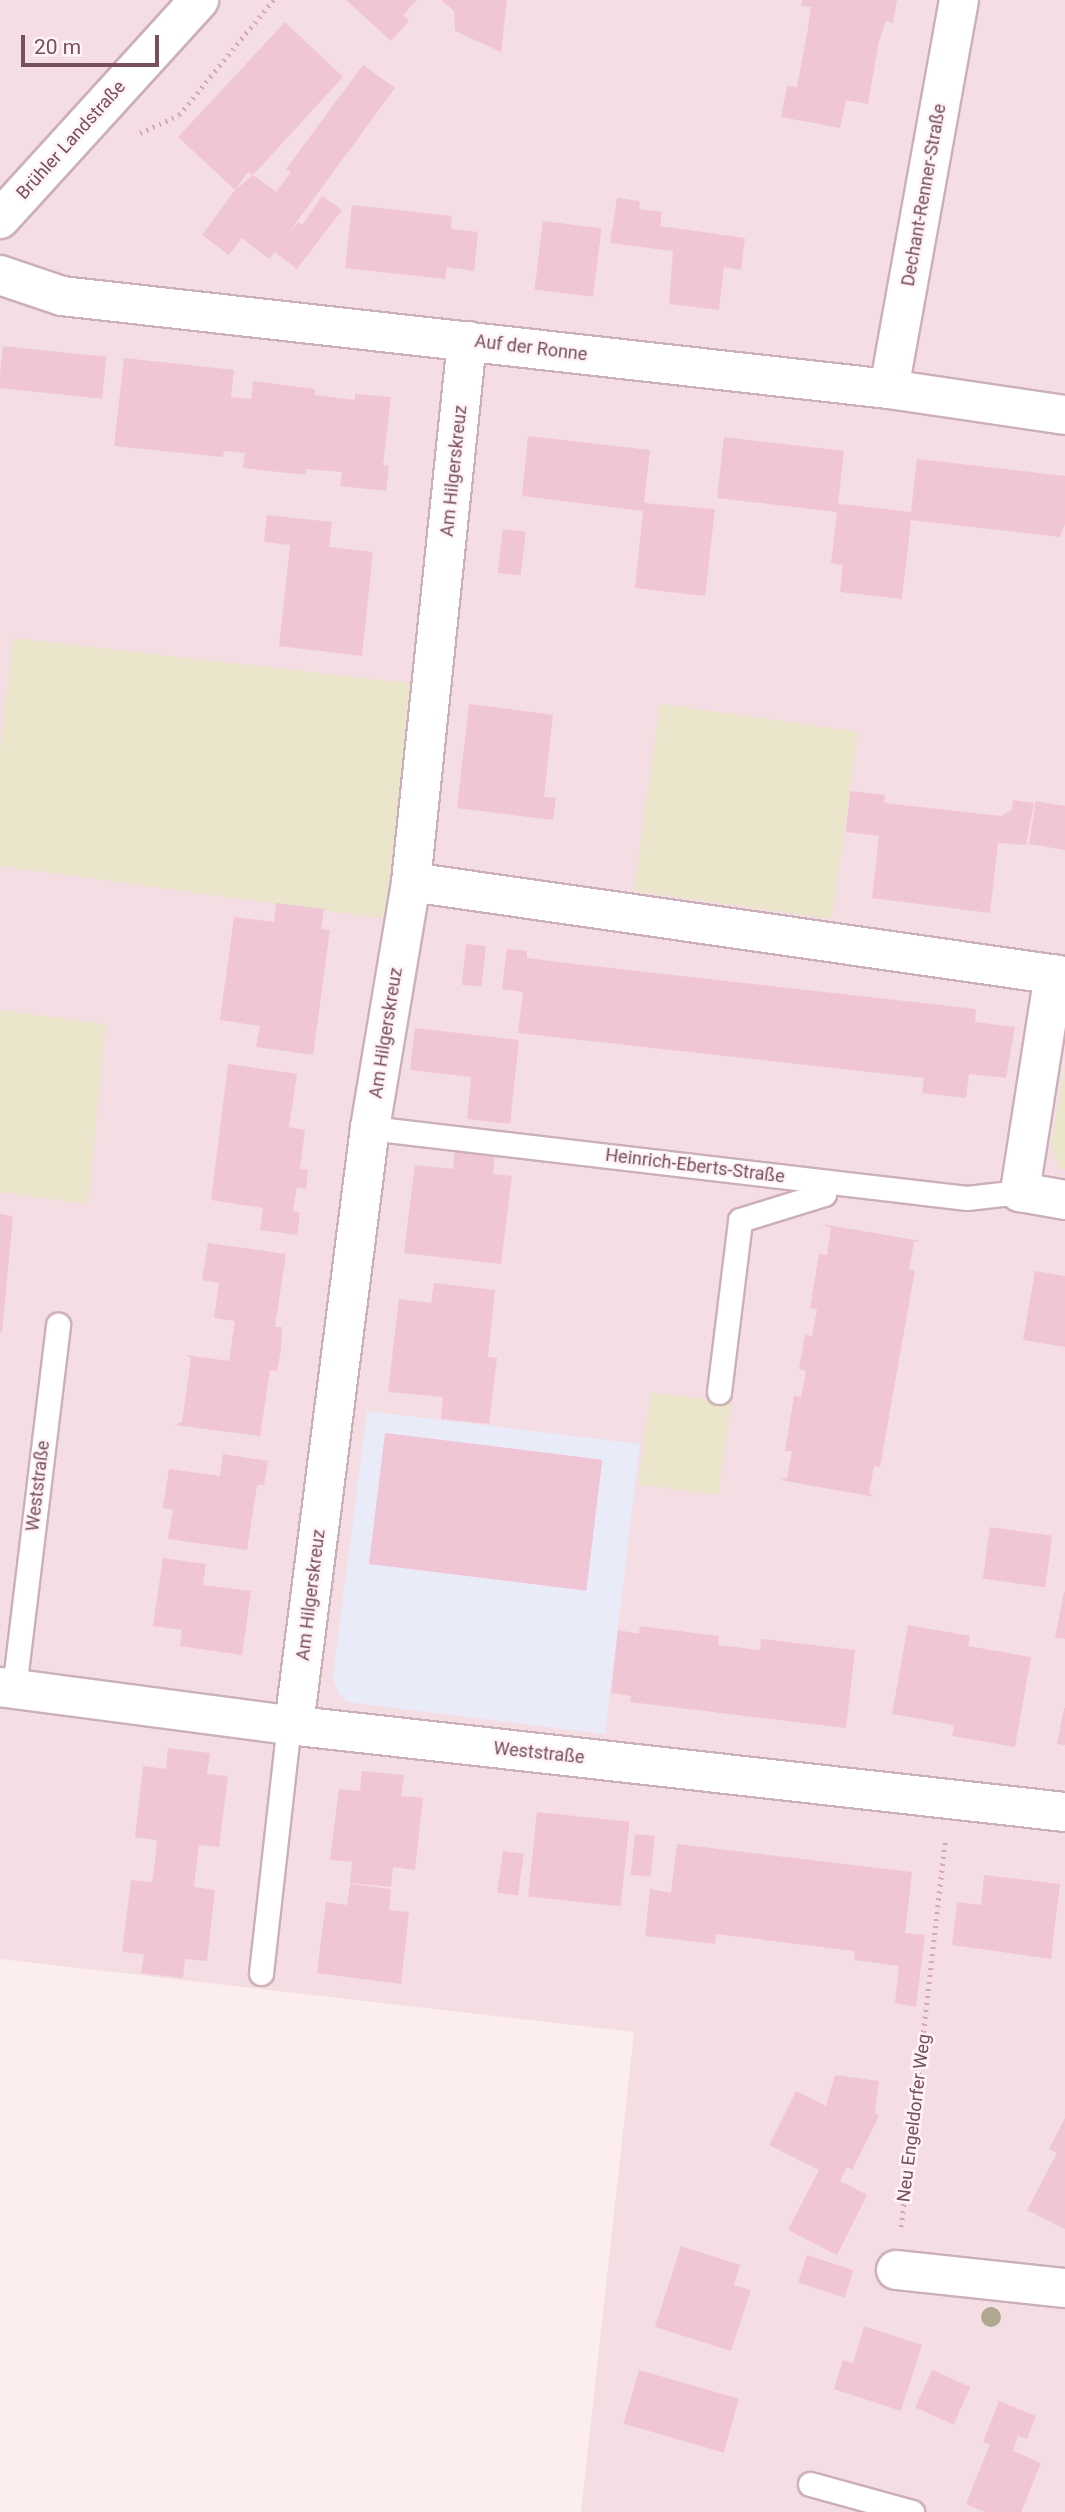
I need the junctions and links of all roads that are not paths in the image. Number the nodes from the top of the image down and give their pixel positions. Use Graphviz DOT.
graph roads {
  1 [pos="199,0"];
  2 [pos="959,0"];
  3 [pos="0,219"];
  4 [pos="0,275"];
  5 [pos="467,341"];
  6 [pos="889,389"];
  7 [pos="1065,415"];
  8 [pos="411,882"];
  9 [pos="1060,975"];
  10 [pos="370,1128"];
  11 [pos="827,1182"];
  12 [pos="1020,1192"];
  13 [pos="1065,1200"];
  14 [pos="58,1325"];
  15 [pos="719,1392"];
  16 [pos="7,1688"];
  17 [pos="291,1725"];
  18 [pos="1065,1812"];
  19 [pos="261,1973"];
  20 [pos="896,2270"];
  21 [pos="1065,2288"];
  22 [pos="810,2484"];
  23 [pos="912,2512"];
  1 -- 3 [label="street, Brühler Landstraße"];
  2 -- 6 [label="street, Dechant-Renner-Straße"];
  4 -- 5 [label="street, Auf der Ronne"];
  5 -- 6 [label="street, Auf der Ronne"];
  5 -- 8 [label="street, Am Hilgerskreuz"];
  6 -- 7 [label="street, Auf der Ronne"];
  8 -- 9 [label="street"];
  8 -- 10 [label="street, Am Hilgerskreuz"];
  9 -- 12 [label="street"];
  10 -- 11 [label="lane, Heinrich-Eberts-Straße"];
  10 -- 17 [label="street, Am Hilgerskreuz"];
  11 -- 12 [label="lane, Heinrich-Eberts-Straße"];
  11 -- 15 [label="lane"];
  12 -- 13 [label="street, Heinrich-Eberts-Straße"];
  14 -- 16 [label="lane, Weststraße"];
  16 -- 17 [label="street, Weststraße"];
  17 -- 18 [label="street, Weststraße"];
  17 -- 19 [label="lane"];
  20 -- 21 [label="street"];
  22 -- 23 [label="lane"];
}
